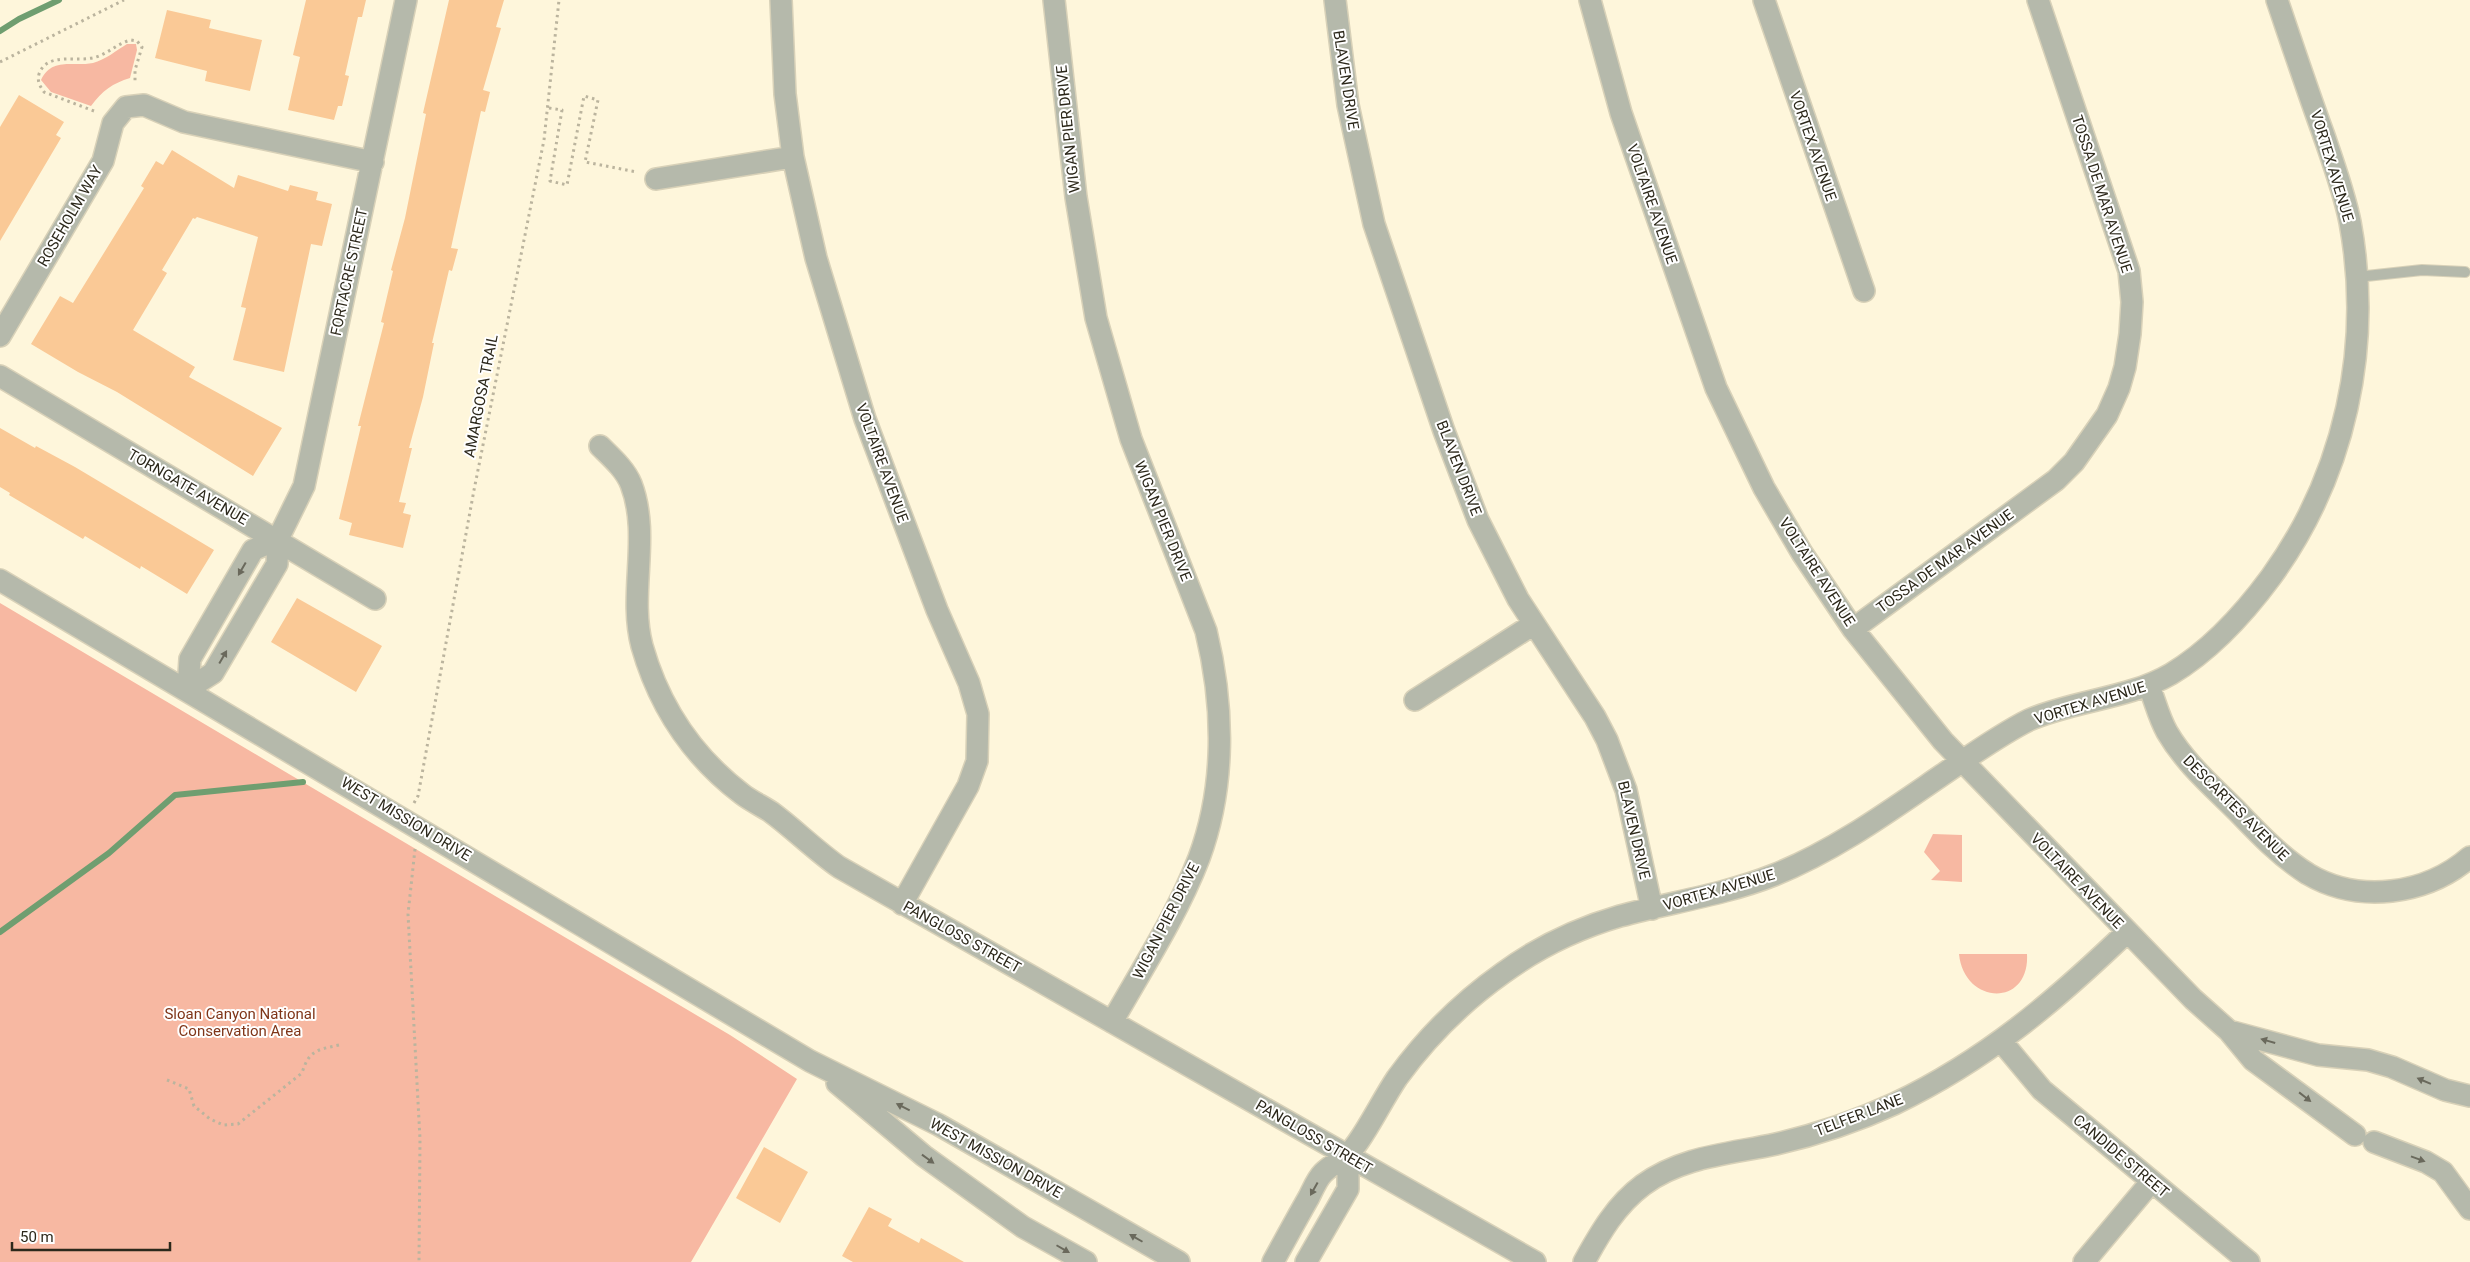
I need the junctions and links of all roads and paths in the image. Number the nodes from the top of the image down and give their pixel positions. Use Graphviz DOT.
graph roads {
  1 [pos="124,0"];
  2 [pos="406,0"];
  3 [pos="560,0"];
  4 [pos="781,0"];
  5 [pos="1054,0"];
  6 [pos="1335,0"];
  7 [pos="1590,0"];
  8 [pos="1764,0"];
  9 [pos="2038,0"];
  10 [pos="2277,0"];
  11 [pos="0,62"];
  12 [pos="134,83"];
  13 [pos="549,108"];
  14 [pos="94,111"];
  15 [pos="793,157"];
  16 [pos="373,162"];
  17 [pos="650,176"];
  18 [pos="2464,272"];
  19 [pos="2357,278"];
  20 [pos="1864,291"];
  21 [pos="0,336"];
  22 [pos="0,376"];
  23 [pos="600,446"];
  24 [pos="278,539"];
  25 [pos="0,580"];
  26 [pos="375,599"];
  27 [pos="1534,624"];
  28 [pos="1853,629"];
  29 [pos="2149,686"];
  30 [pos="188,689"];
  31 [pos="1415,700"];
  32 [pos="1961,762"];
  33 [pos="418,796"];
  34 [pos="417,826"];
  35 [pos="2470,856"];
  36 [pos="902,904"];
  37 [pos="1652,909"];
  38 [pos="2127,932"];
  39 [pos="1112,1022"];
  40 [pos="2229,1031"];
  41 [pos="2002,1042"];
  42 [pos="339,1045"];
  43 [pos="810,1061"];
  44 [pos="167,1080"];
  45 [pos="2470,1096"];
  46 [pos="1348,1156"];
  47 [pos="2151,1182"];
  48 [pos="2470,1209"];
  49 [pos="419,1262"];
  50 [pos="1086,1262"];
  51 [pos="1178,1262"];
  52 [pos="1273,1262"];
  53 [pos="1306,1262"];
  54 [pos="1535,1262"];
  55 [pos="1584,1262"];
  56 [pos="2084,1262"];
  57 [pos="2249,1262"];
  1 -- 11 [label="path"];
  2 -- 16 [label="street, FORTACRE STREET"];
  3 -- 13 [label="path, AMARGOSA TRAIL"];
  4 -- 15 [label="street, VOLTAIRE AVENUE"];
  5 -- 39 [label="street, WIGAN PIER DRIVE"];
  6 -- 27 [label="street, BLAVEN DRIVE"];
  7 -- 28 [label="street, VOLTAIRE AVENUE"];
  8 -- 20 [label="street, VORTEX AVENUE"];
  9 -- 28 [label="street, TOSSA DE MAR AVENUE"];
  10 -- 19 [label="street, VORTEX AVENUE"];
  12 -- 14 [label="path"];
  13 -- 17 [label="path"];
  13 -- 33 [label="path, AMARGOSA TRAIL"];
  15 -- 17 [label="street"];
  15 -- 36 [label="street, VOLTAIRE AVENUE"];
  16 -- 21 [label="street, ROSEHOLM WAY"];
  16 -- 24 [label="street, FORTACRE STREET"];
  18 -- 19 [label="lane"];
  19 -- 29 [label="street, VORTEX AVENUE"];
  22 -- 24 [label="street, TORNGATE AVENUE"];
  23 -- 36 [label="street, PANGLOSS STREET"];
  24 -- 26 [label="street, TORNGATE AVENUE"];
  24 -- 30 [label="street, FORTACRE STREET"];
  25 -- 30 [label="street, WEST MISSION DRIVE"];
  27 -- 31 [label="street"];
  27 -- 37 [label="street, BLAVEN DRIVE"];
  28 -- 32 [label="street, VOLTAIRE AVENUE"];
  29 -- 32 [label="street, VORTEX AVENUE"];
  29 -- 35 [label="street, DESCARTES AVENUE"];
  30 -- 34 [label="street, WEST MISSION DRIVE"];
  32 -- 37 [label="street, VORTEX AVENUE"];
  32 -- 38 [label="street, VOLTAIRE AVENUE"];
  34 -- 43 [label="street, WEST MISSION DRIVE"];
  34 -- 49 [label="path"];
  36 -- 39 [label="street, PANGLOSS STREET"];
  37 -- 46 [label="street, VORTEX AVENUE"];
  38 -- 40 [label="street, VOLTAIRE AVENUE"];
  38 -- 41 [label="street, TELFER LANE"];
  39 -- 46 [label="street, PANGLOSS STREET"];
  45 -- 40 [label="street, VOLTAIRE AVENUE, one-way"];
  40 -- 48 [label="street, VOLTAIRE AVENUE, one-way"];
  41 -- 47 [label="street, CANDIDE STREET"];
  41 -- 55 [label="street, TELFER LANE"];
  42 -- 44 [label="path"];
  43 -- 50 [label="street, WEST MISSION DRIVE, one-way"];
  51 -- 43 [label="street, WEST MISSION DRIVE, one-way"];
  46 -- 52 [label="street, VORTEX AVENUE, one-way"];
  46 -- 53 [label="street"];
  46 -- 54 [label="street, PANGLOSS STREET"];
  47 -- 56 [label="street"];
  47 -- 57 [label="street, CANDIDE STREET"];
}
